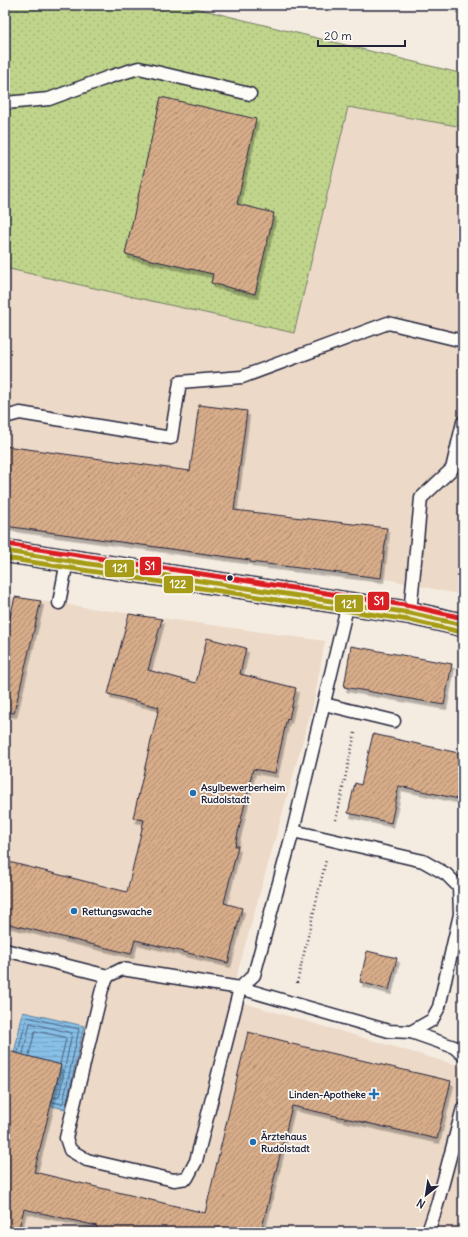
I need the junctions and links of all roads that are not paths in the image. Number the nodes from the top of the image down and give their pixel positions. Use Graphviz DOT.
graph roads {
  1 [pos="250,94"];
  2 [pos="5,103"];
  3 [pos="463,341"];
  4 [pos="5,417"];
  5 [pos="463,422"];
  6 [pos="5,551"];
  7 [pos="67,561"];
  8 [pos="59,603"];
  9 [pos="348,603"];
  10 [pos="410,613"];
  11 [pos="463,624"];
  12 [pos="324,704"];
  13 [pos="394,721"];
  14 [pos="293,831"];
  15 [pos="5,950"];
  16 [pos="108,976"];
  17 [pos="240,988"];
  18 [pos="411,1032"];
  19 [pos="463,1055"];
  20 [pos="463,1108"];
  21 [pos="430,1232"];
  1 -- 2 [label="lane"];
  3 -- 4 [label="lane"];
  5 -- 10 [label="lane"];
  6 -- 7 [label="main road"];
  7 -- 8 [label="lane"];
  7 -- 9 [label="main road"];
  9 -- 10 [label="main road"];
  9 -- 12 [label="lane"];
  10 -- 11 [label="main road"];
  12 -- 13 [label="lane"];
  12 -- 14 [label="lane"];
  14 -- 17 [label="lane"];
  14 -- 18 [label="lane"];
  15 -- 16 [label="lane"];
  16 -- 17 [label="lane"];
  16 -- 17 [label="lane"];
  17 -- 18 [label="lane"];
  18 -- 19 [label="lane"];
  20 -- 21 [label="lane"];
}
